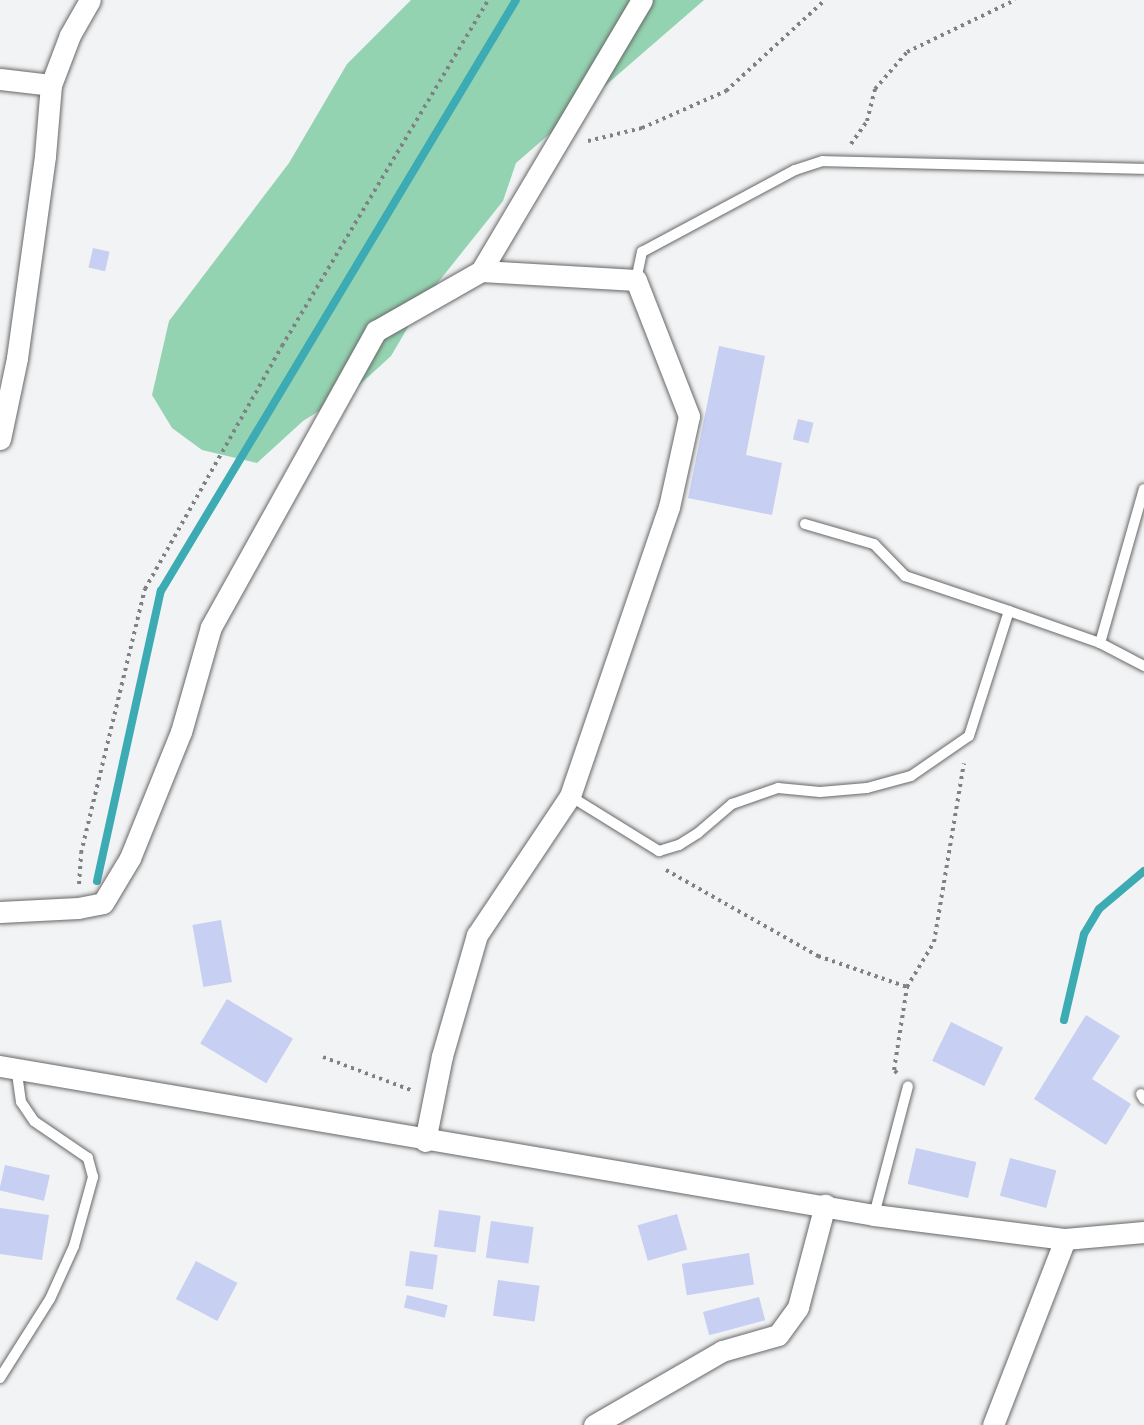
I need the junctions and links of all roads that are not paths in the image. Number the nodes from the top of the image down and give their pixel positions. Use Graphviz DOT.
graph roads {
  1 [pos="90,0"];
  2 [pos="642,0"];
  3 [pos="0,79"];
  4 [pos="51,85"];
  5 [pos="1144,169"];
  6 [pos="481,271"];
  7 [pos="636,280"];
  8 [pos="0,439"];
  9 [pos="1144,489"];
  10 [pos="806,524"];
  11 [pos="1009,610"];
  12 [pos="1100,643"];
  13 [pos="1144,666"];
  14 [pos="570,796"];
  15 [pos="0,912"];
  16 [pos="9,1069"];
  17 [pos="908,1086"];
  18 [pos="425,1141"];
  19 [pos="825,1205"];
  20 [pos="874,1215"];
  21 [pos="1144,1232"];
  22 [pos="1065,1239"];
  23 [pos="0,1378"];
  24 [pos="594,1425"];
  25 [pos="993,1425"];
  1 -- 4 [label="street"];
  2 -- 6 [label="street"];
  3 -- 4 [label="street"];
  4 -- 8 [label="street"];
  5 -- 7 [label="lane"];
  6 -- 7 [label="street"];
  6 -- 15 [label="street"];
  7 -- 14 [label="street"];
  9 -- 12 [label="lane"];
  10 -- 11 [label="lane"];
  11 -- 12 [label="lane"];
  11 -- 14 [label="lane"];
  12 -- 13 [label="lane"];
  14 -- 18 [label="street"];
  16 -- 18 [label="street"];
  16 -- 23 [label="lane"];
  17 -- 20 [label="lane"];
  18 -- 19 [label="street"];
  19 -- 20 [label="street"];
  19 -- 24 [label="street"];
  20 -- 22 [label="street"];
  21 -- 22 [label="street"];
  22 -- 25 [label="street"];
}
